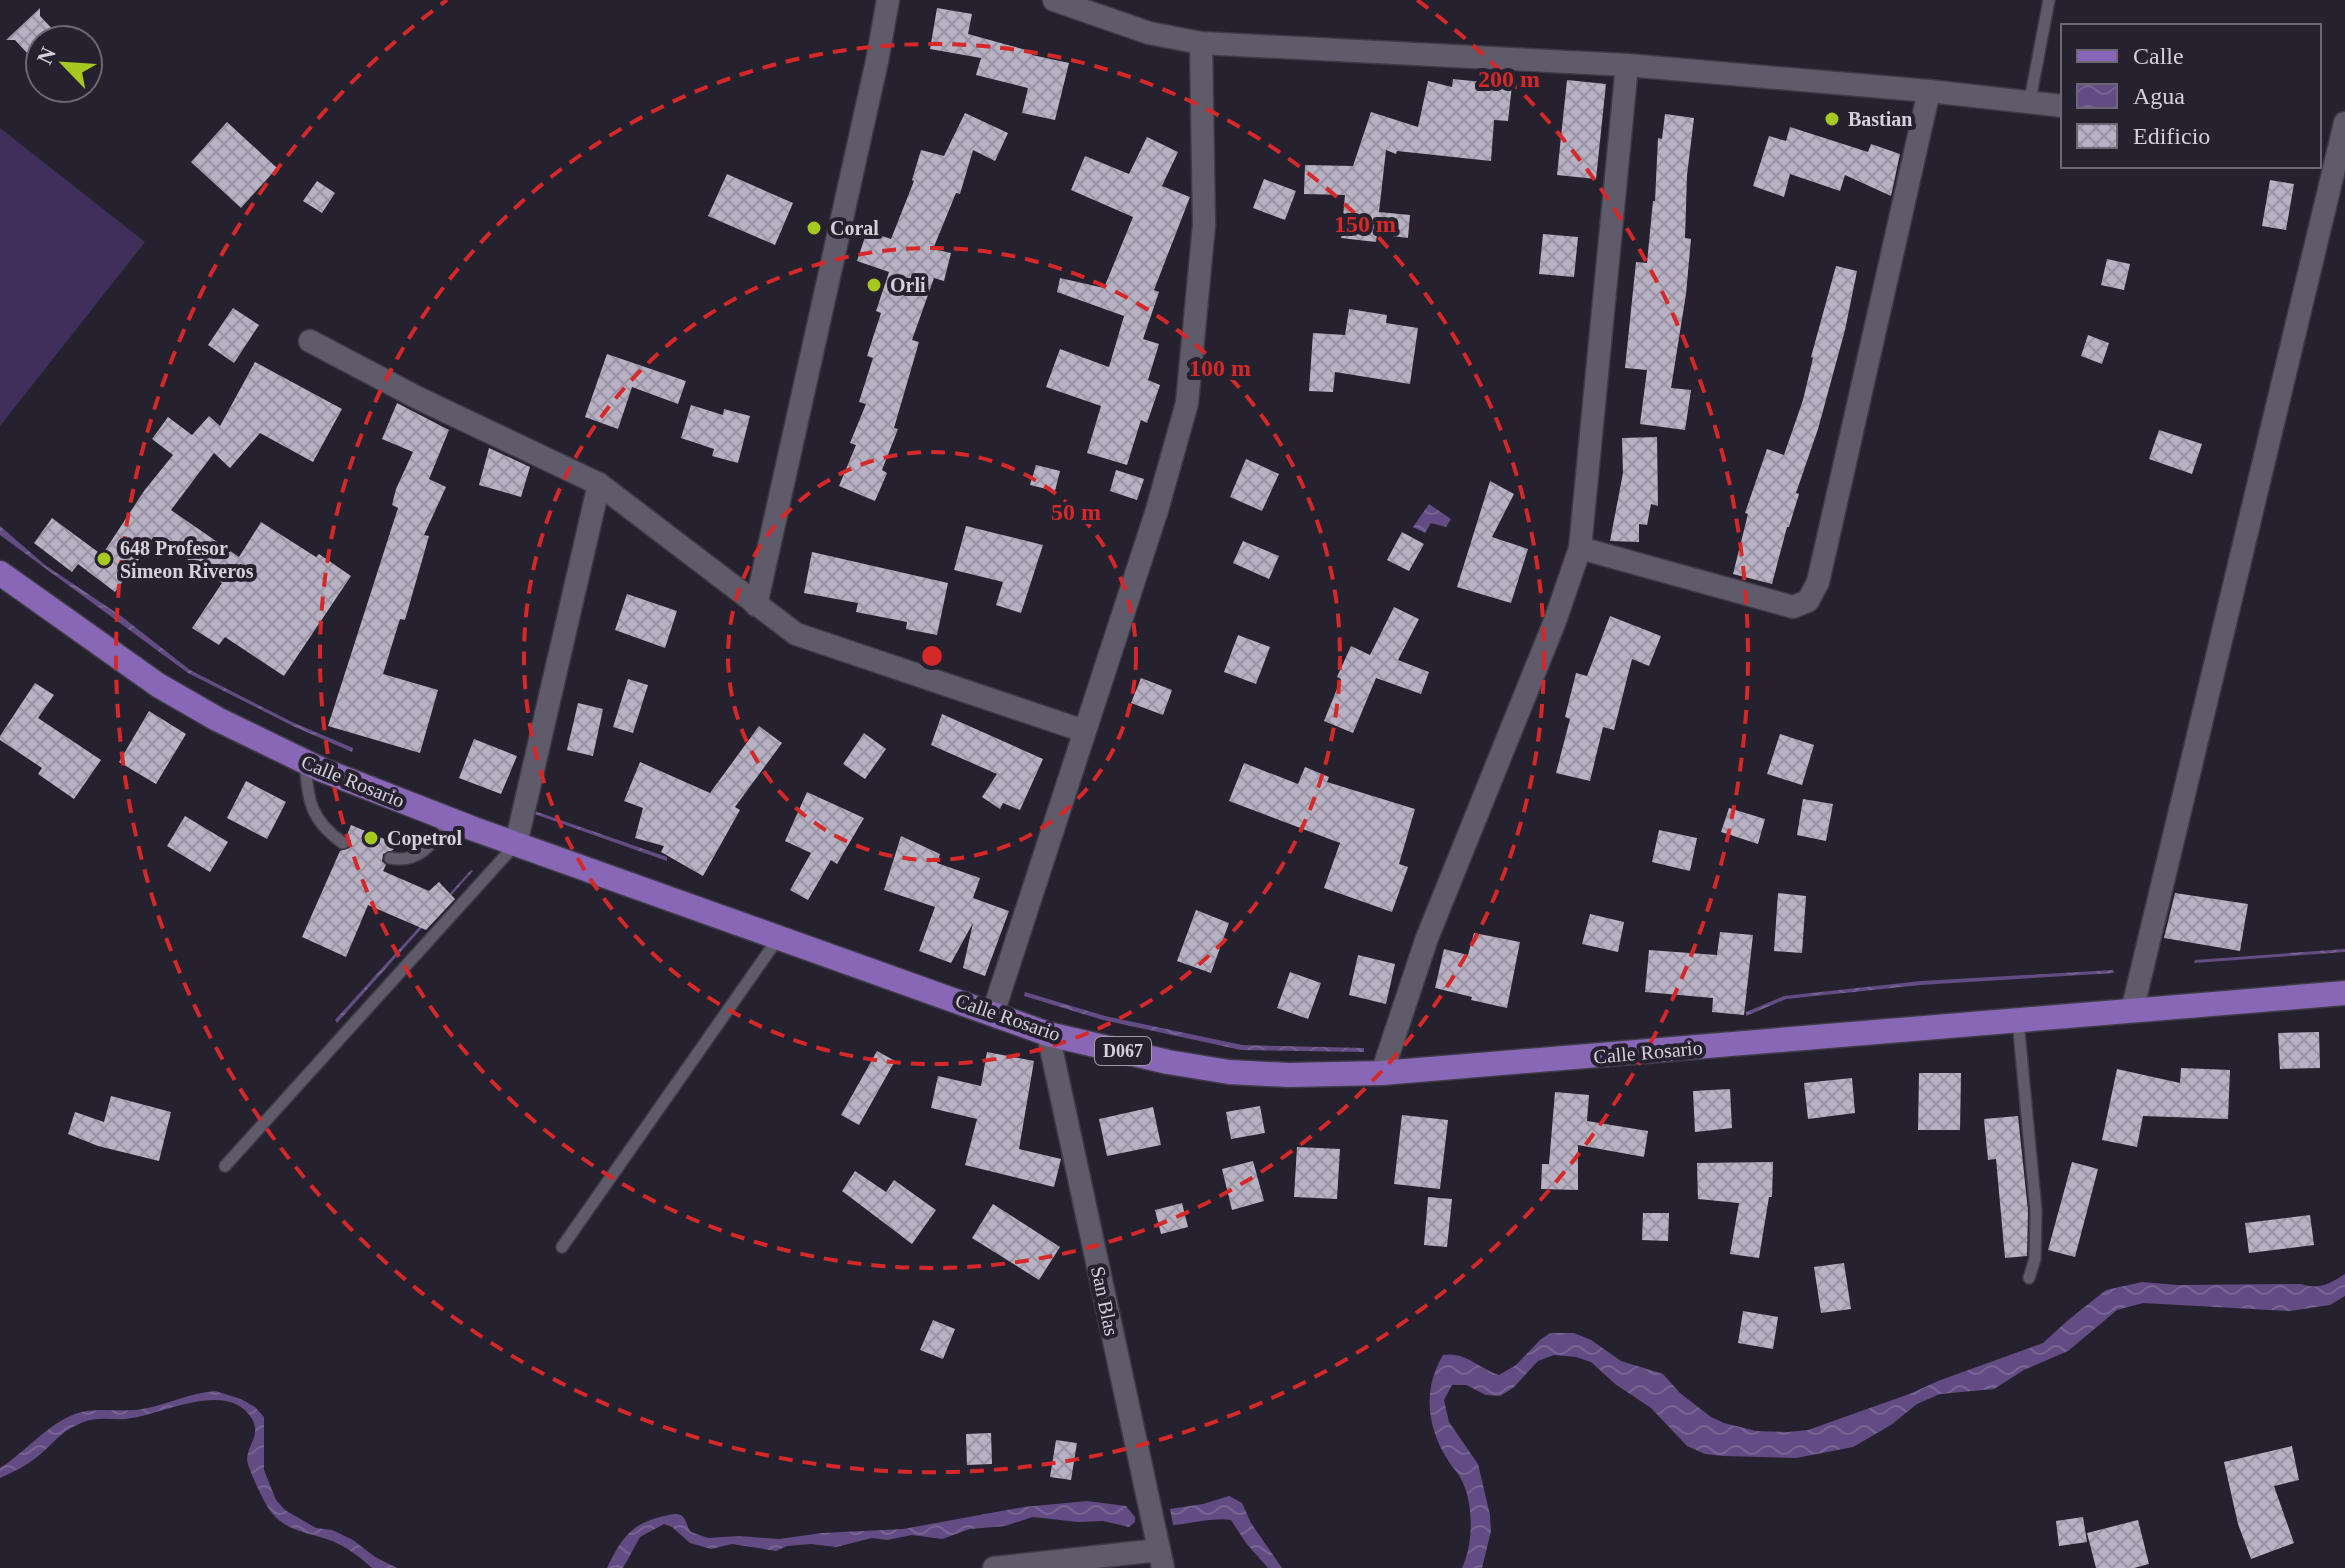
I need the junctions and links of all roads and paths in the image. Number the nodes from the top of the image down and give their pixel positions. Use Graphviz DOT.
graph roads {
  1 [pos="888,0"];
  2 [pos="1054,0"];
  3 [pos="2049,0"];
  4 [pos="1201,43"];
  5 [pos="1627,65"];
  6 [pos="1929,91"];
  7 [pos="2030,100"];
  8 [pos="2061,106"];
  9 [pos="2345,123"];
  10 [pos="2328,151"];
  11 [pos="310,341"];
  12 [pos="599,484"];
  13 [pos="1580,548"];
  14 [pos="0,573"];
  15 [pos="756,605"];
  16 [pos="1084,731"];
  17 [pos="305,762"];
  18 [pos="451,820"];
  19 [pos="343,843"];
  20 [pos="516,844"];
  21 [pos="390,858"];
  22 [pos="779,937"];
  23 [pos="2345,993"];
  24 [pos="2132,1011"];
  25 [pos="993,1013"];
  26 [pos="2018,1021"];
  27 [pos="1048,1034"];
  28 [pos="1382,1073"];
  29 [pos="225,1166"];
  30 [pos="562,1247"];
  31 [pos="2029,1278"];
  32 [pos="1161,1559"];
  33 [pos="994,1568"];
  1 -- 15 [label="street"];
  2 -- 4 [label="street"];
  3 -- 7 [label="lane"];
  4 -- 5 [label="street"];
  4 -- 16 [label="street"];
  5 -- 6 [label="street"];
  5 -- 13 [label="street"];
  6 -- 7 [label="street"];
  6 -- 13 [label="street"];
  7 -- 8 [label="street"];
  9 -- 10 [label="street"];
  10 -- 24 [label="street"];
  11 -- 12 [label="street"];
  12 -- 15 [label="street"];
  12 -- 20 [label="street"];
  13 -- 28 [label="street"];
  14 -- 17 [label="main road, Calle Rosario / D067"];
  15 -- 16 [label="street"];
  16 -- 25 [label="street"];
  17 -- 18 [label="main road, Calle Rosario / D067"];
  17 -- 19 [label="lane"];
  18 -- 20 [label="main road, Calle Rosario / D067"];
  18 -- 21 [label="lane"];
  20 -- 22 [label="main road, Calle Rosario / D067"];
  20 -- 29 [label="lane"];
  22 -- 25 [label="main road, Calle Rosario / D067"];
  22 -- 30 [label="lane"];
  23 -- 24 [label="main road, Calle Rosario / D067"];
  24 -- 26 [label="main road, Calle Rosario / D067"];
  25 -- 27 [label="main road, Calle Rosario / D067"];
  26 -- 28 [label="main road, Calle Rosario / D067"];
  26 -- 31 [label="lane"];
  27 -- 28 [label="main road, Calle Rosario / D067"];
  27 -- 32 [label="street, San Blas"];
  32 -- 33 [label="street"];
}
